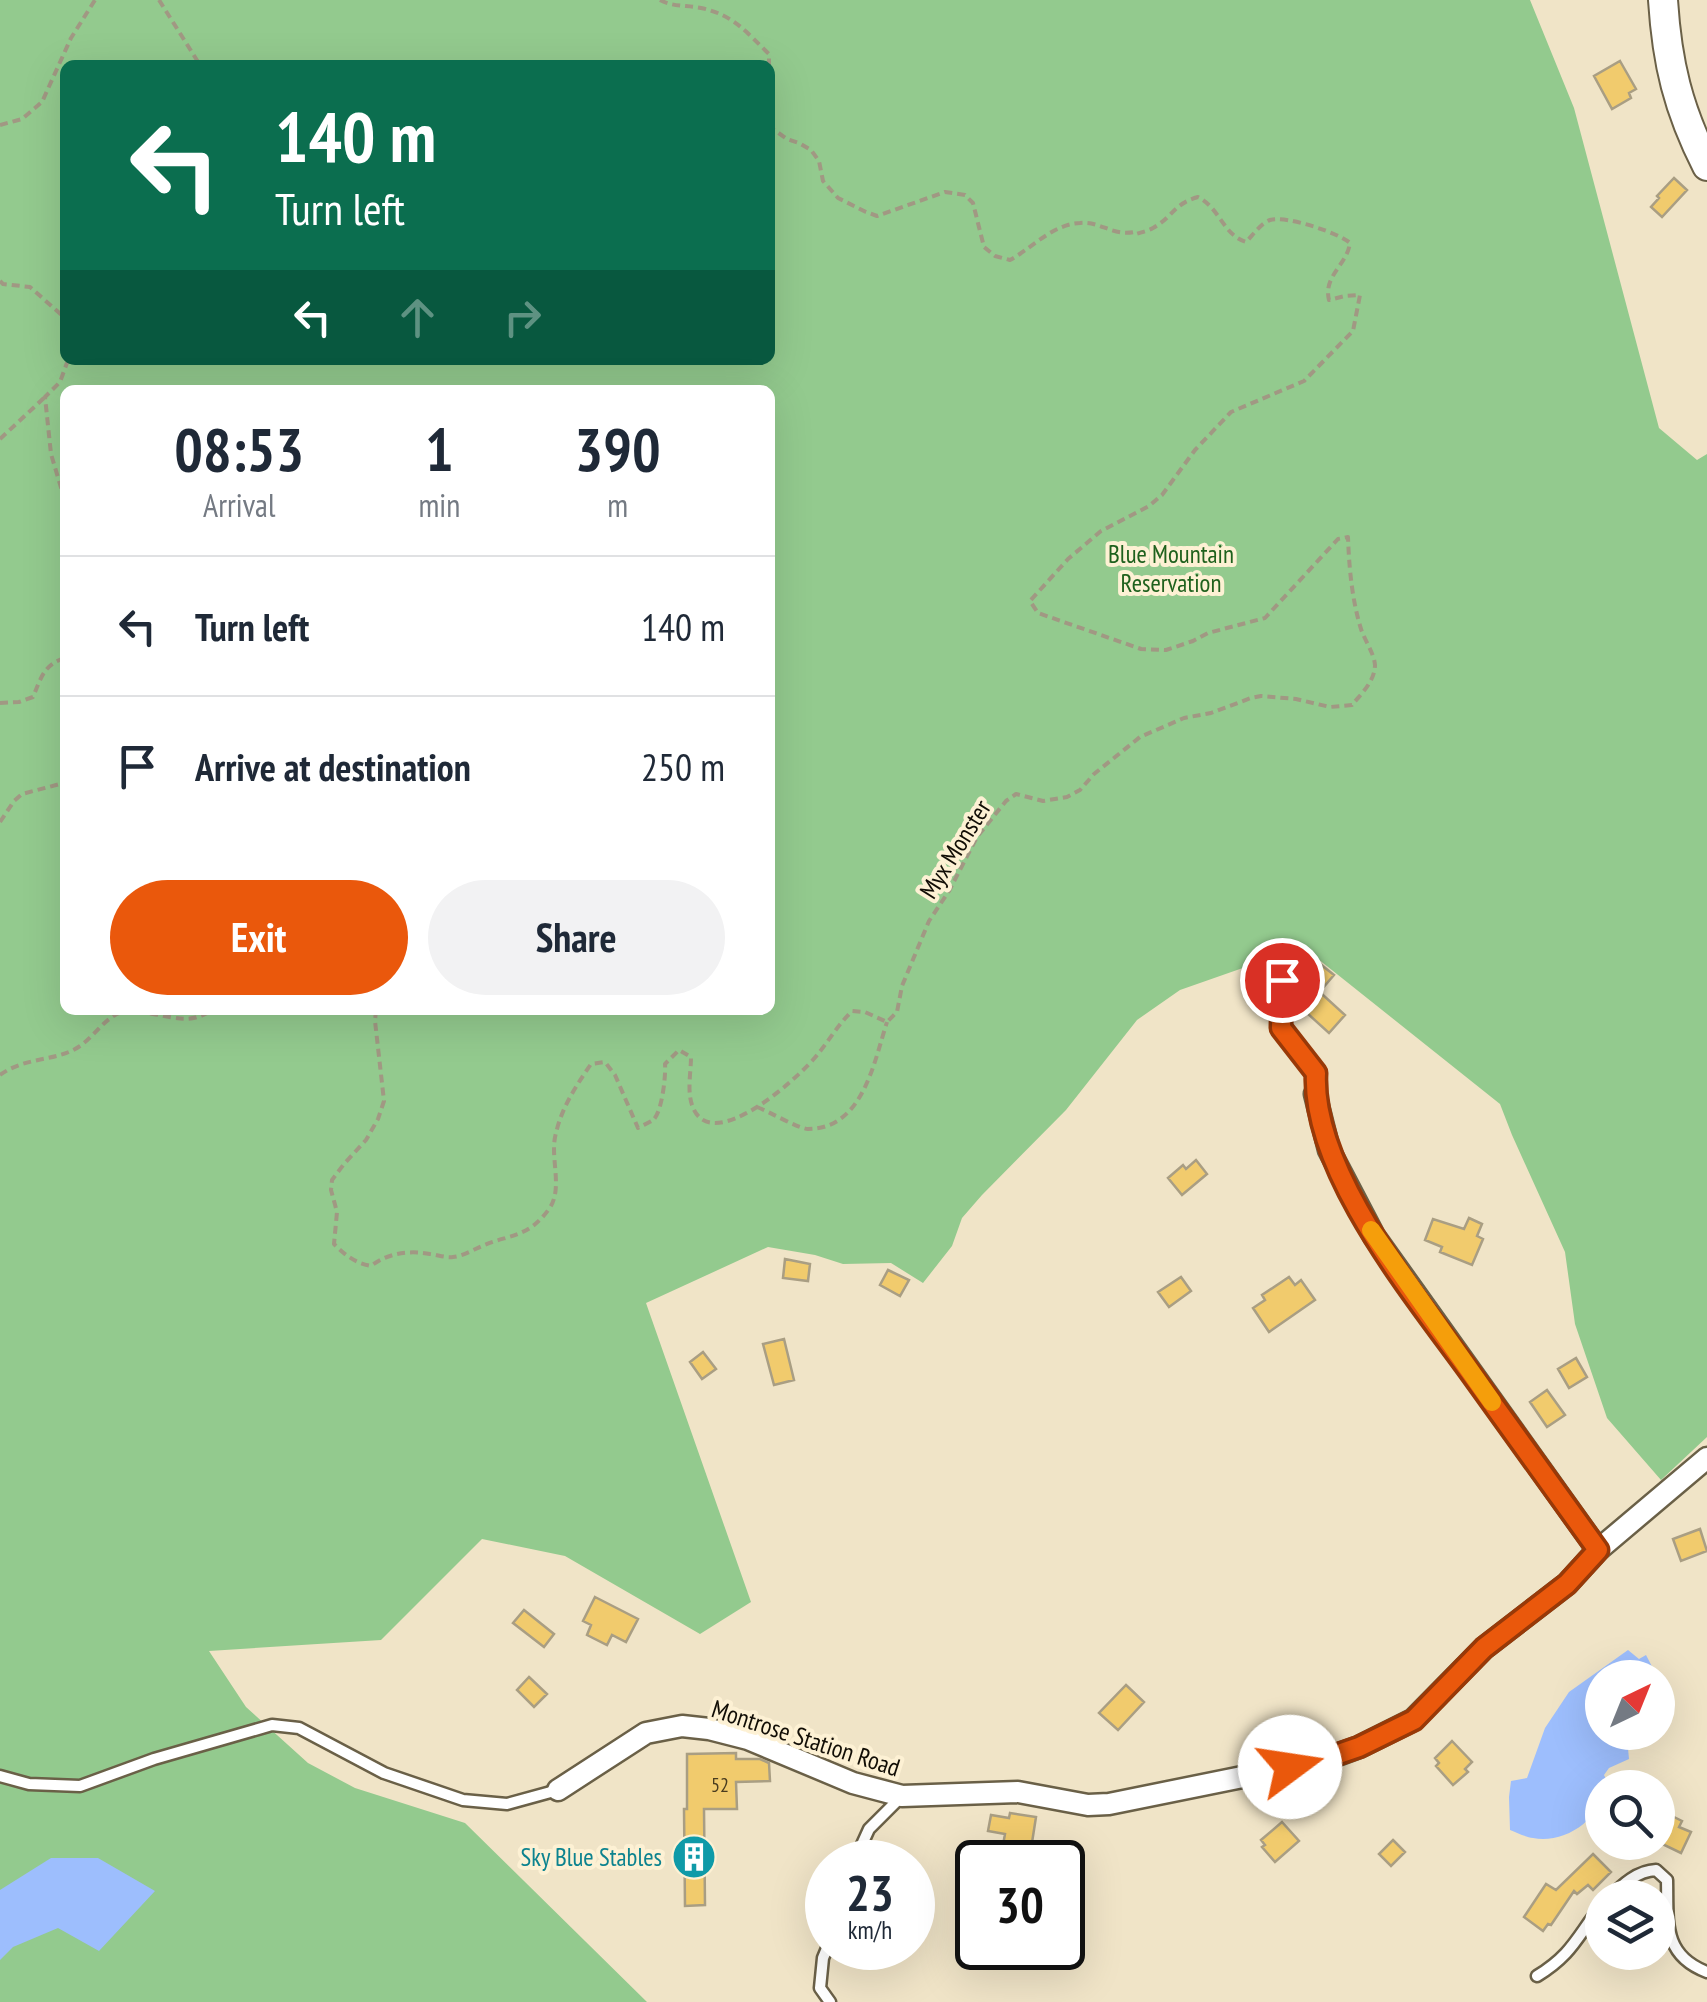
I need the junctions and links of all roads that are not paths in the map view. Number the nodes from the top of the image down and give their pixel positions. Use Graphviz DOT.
graph roads {
  1 [pos="1663,0"];
  2 [pos="1707,166"];
  3 [pos="1282,980"];
  4 [pos="1315,1094"];
  5 [pos="1707,1458"];
  6 [pos="1598,1550"];
  7 [pos="0,1776"];
  8 [pos="558,1790"];
  9 [pos="902,1796"];
  10 [pos="864,1840"];
  11 [pos="1629,1880"];
  12 [pos="1667,1880"];
  13 [pos="1585,1930"];
  14 [pos="1675,1947"];
  15 [pos="822,1970"];
  16 [pos="1707,1972"];
  17 [pos="1537,1976"];
  18 [pos="820,1988"];
  19 [pos="816,2002"];
  20 [pos="830,2002"];
  1 -- 2 [label="street"];
  3 -- 4 [label="lane"];
  4 -- 6 [label="street"];
  5 -- 6 [label="street, Montrose Station Road"];
  6 -- 9 [label="street, Montrose Station Road"];
  7 -- 8 [label="lane, Montrose Station Road"];
  8 -- 9 [label="street, Montrose Station Road"];
  9 -- 10 [label="lane"];
  11 -- 12 [label="lane"];
  13 -- 17 [label="lane"];
  14 -- 16 [label="lane"];
  15 -- 18 [label="lane"];
  18 -- 19 [label="lane"];
  18 -- 20 [label="lane"];
}
